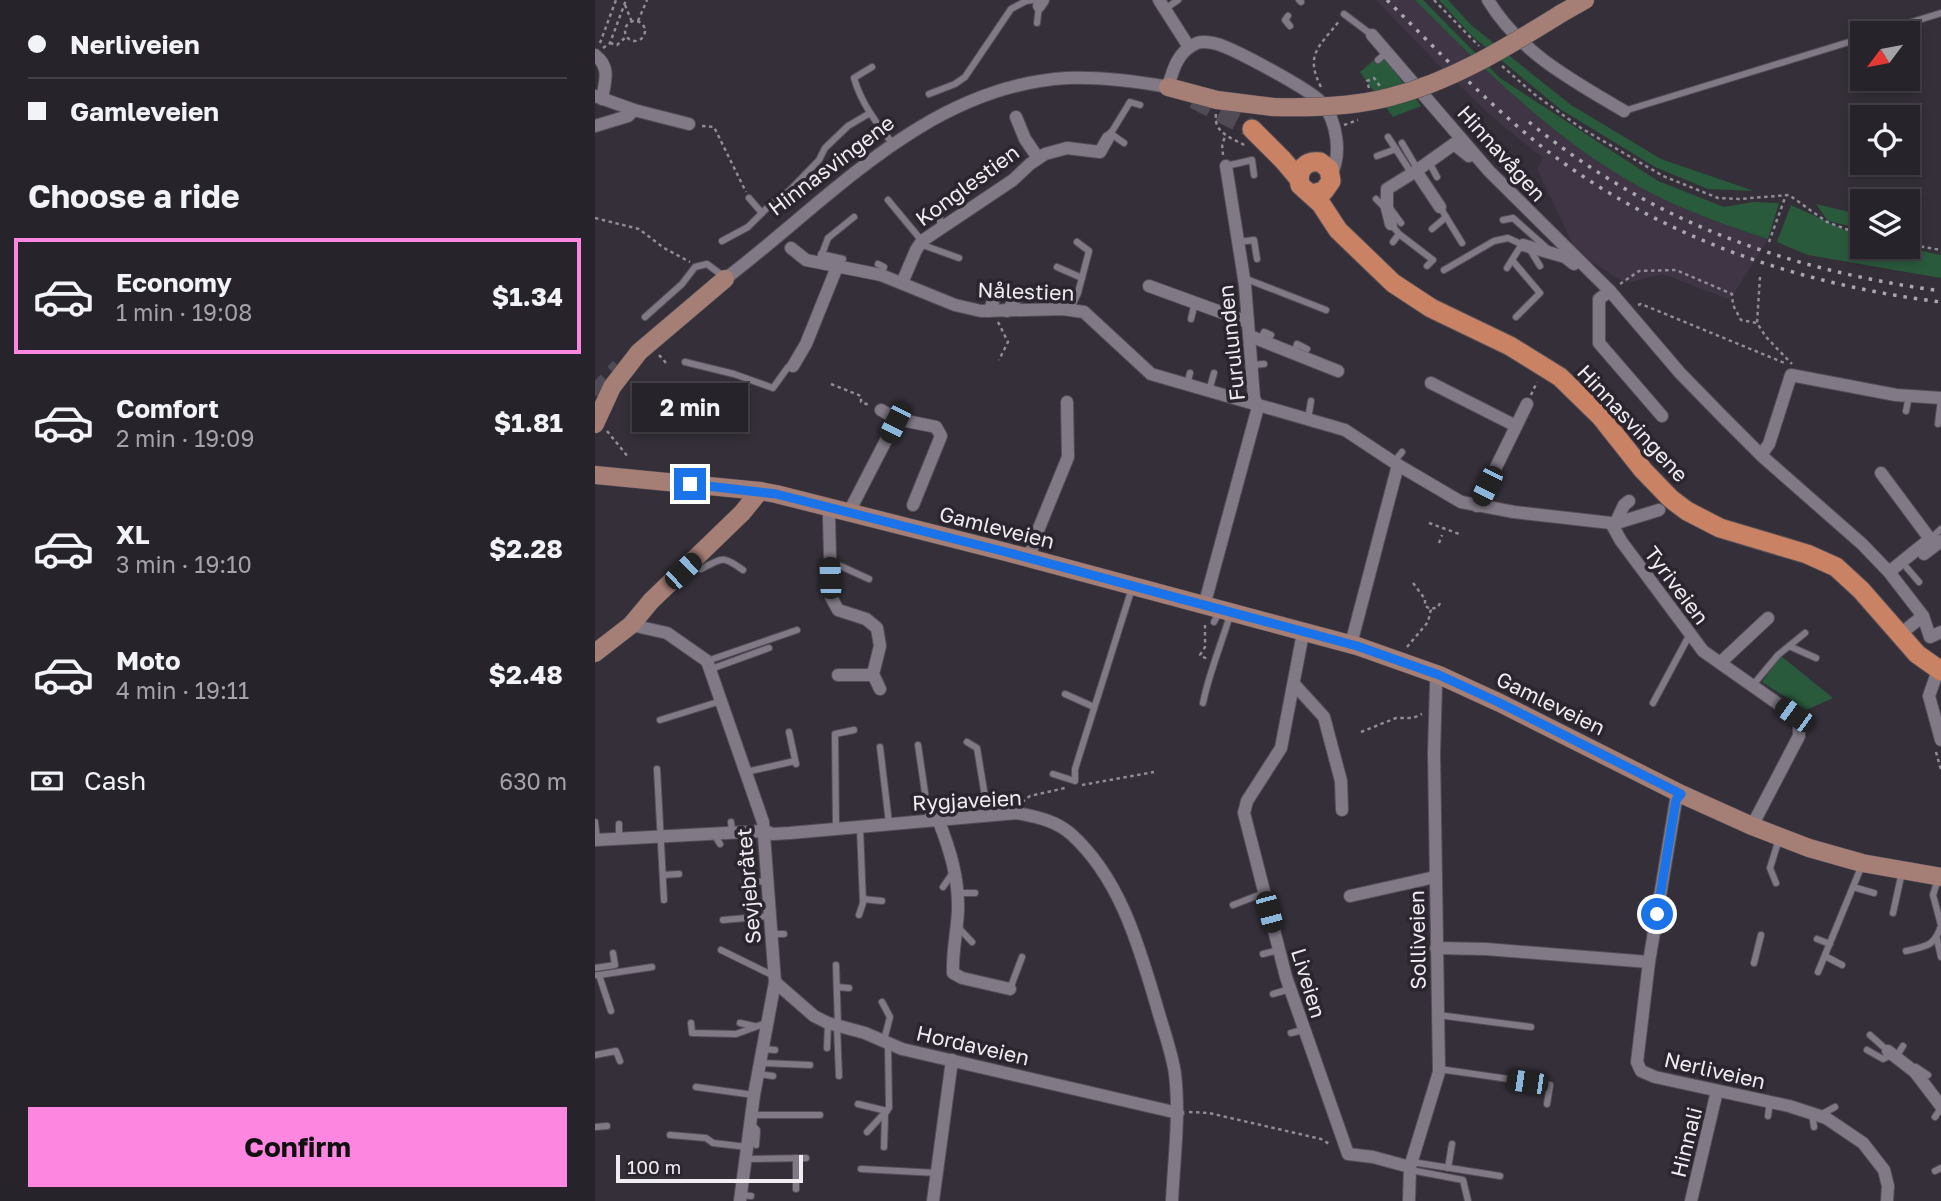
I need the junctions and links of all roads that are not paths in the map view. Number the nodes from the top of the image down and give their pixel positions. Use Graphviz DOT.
graph roads {
  1 [pos="1178,0"];
  2 [pos="1488,0"];
  3 [pos="1585,0"];
  4 [pos="1038,2"];
  5 [pos="1161,2"];
  6 [pos="1941,13"];
  7 [pos="1344,14"];
  8 [pos="1354,21"];
  9 [pos="1915,21"];
  10 [pos="1037,23"];
  11 [pos="991,24"];
  12 [pos="998,29"];
  13 [pos="1348,30"];
  14 [pos="1372,35"];
  15 [pos="1850,42"];
  16 [pos="1189,47"];
  17 [pos="596,51"];
  18 [pos="872,67"];
  19 [pos="1168,87"];
  20 [pos="929,94"];
  21 [pos="599,97"];
  22 [pos="1140,106"];
  23 [pos="634,110"];
  24 [pos="1624,111"];
  25 [pos="870,113"];
  26 [pos="1016,117"];
  27 [pos="689,124"];
  28 [pos="595,126"];
  29 [pos="1334,132"];
  30 [pos="1109,136"];
  31 [pos="1388,137"];
  32 [pos="1124,143"];
  33 [pos="1402,143"];
  34 [pos="894,145"];
  35 [pos="1396,149"];
  36 [pos="1377,156"];
  37 [pos="1038,158"];
  38 [pos="1429,162"];
  39 [pos="1226,166"];
  40 [pos="799,170"];
  41 [pos="1489,171"];
  42 [pos="1415,172"];
  43 [pos="1254,175"];
  44 [pos="804,176"];
  45 [pos="1316,176"];
  46 [pos="1437,177"];
  47 [pos="749,198"];
  48 [pos="888,200"];
  49 [pos="939,212"];
  50 [pos="1443,212"];
  51 [pos="762,213"];
  52 [pos="854,217"];
  53 [pos="1503,220"];
  54 [pos="1397,227"];
  55 [pos="1433,229"];
  56 [pos="941,233"];
  57 [pos="1505,238"];
  58 [pos="924,240"];
  59 [pos="722,241"];
  60 [pos="1077,242"];
  61 [pos="1239,242"];
  62 [pos="1393,242"];
  63 [pos="1462,243"];
  64 [pos="1524,245"];
  65 [pos="791,248"];
  66 [pos="1505,249"];
  67 [pos="1553,254"];
  68 [pos="959,258"];
  69 [pos="820,259"];
  70 [pos="1257,259"];
  71 [pos="1513,260"];
  72 [pos="840,263"];
  73 [pos="1427,266"];
  74 [pos="1057,267"];
  75 [pos="1540,267"];
  76 [pos="1507,268"];
  77 [pos="1444,270"];
  78 [pos="725,278"];
  79 [pos="1082,278"];
  80 [pos="1244,278"];
  81 [pos="902,283"];
  82 [pos="1149,286"];
  83 [pos="1610,291"];
  84 [pos="1018,296"];
  85 [pos="995,297"];
  86 [pos="1195,302"];
  87 [pos="1070,310"];
  88 [pos="1326,310"];
  89 [pos="997,311"];
  90 [pos="645,317"];
  91 [pos="1516,317"];
  92 [pos="1191,319"];
  93 [pos="1248,322"];
  94 [pos="1261,337"];
  95 [pos="1307,349"];
  96 [pos="1294,354"];
  97 [pos="685,362"];
  98 [pos="793,366"];
  99 [pos="1338,371"];
  100 [pos="1215,373"];
  101 [pos="1431,383"];
  102 [pos="1209,391"];
  103 [pos="1909,396"];
  104 [pos="1941,398"];
  105 [pos="1311,401"];
  106 [pos="1067,402"];
  107 [pos="1527,404"];
  108 [pos="1258,407"];
  109 [pos="881,410"];
  110 [pos="1906,411"];
  111 [pos="1662,415"];
  112 [pos="897,419"];
  113 [pos="1308,419"];
  114 [pos="1938,424"];
  115 [pos="600,426"];
  116 [pos="1516,426"];
  117 [pos="1402,452"];
  118 [pos="1761,455"];
  119 [pos="1396,464"];
  120 [pos="1881,474"];
  121 [pos="595,475"];
  122 [pos="760,491"];
  123 [pos="1629,501"];
  124 [pos="913,505"];
  125 [pos="1477,506"];
  126 [pos="830,508"];
  127 [pos="1659,510"];
  128 [pos="849,513"];
  129 [pos="1613,522"];
  130 [pos="1941,529"];
  131 [pos="1935,540"];
  132 [pos="830,558"];
  133 [pos="1029,558"];
  134 [pos="1907,568"];
  135 [pos="701,569"];
  136 [pos="743,570"];
  137 [pos="1891,575"];
  138 [pos="869,579"];
  139 [pos="1919,582"];
  140 [pos="1133,586"];
  141 [pos="1207,595"];
  142 [pos="1222,614"];
  143 [pos="1923,616"];
  144 [pos="1768,618"];
  145 [pos="631,625"];
  146 [pos="797,630"];
  147 [pos="1941,632"];
  148 [pos="1303,633"];
  149 [pos="1805,633"];
  150 [pos="1690,634"];
  151 [pos="1899,635"];
  152 [pos="1352,644"];
  153 [pos="1789,646"];
  154 [pos="769,648"];
  155 [pos="595,653"];
  156 [pos="1816,658"];
  157 [pos="1721,662"];
  158 [pos="709,665"];
  159 [pos="1939,671"];
  160 [pos="838,675"];
  161 [pos="873,675"];
  162 [pos="1439,675"];
  163 [pos="1294,684"];
  164 [pos="1753,685"];
  165 [pos="880,689"];
  166 [pos="1065,694"];
  167 [pos="722,701"];
  168 [pos="1203,703"];
  169 [pos="1653,703"];
  170 [pos="1094,707"];
  171 [pos="660,720"];
  172 [pos="854,730"];
  173 [pos="789,732"];
  174 [pos="1075,735"];
  175 [pos="1085,738"];
  176 [pos="1941,740"];
  177 [pos="967,742"];
  178 [pos="918,746"];
  179 [pos="880,747"];
  180 [pos="657,769"];
  181 [pos="746,772"];
  182 [pos="1053,774"];
  183 [pos="1681,794"];
  184 [pos="1342,810"];
  185 [pos="988,815"];
  186 [pos="892,818"];
  187 [pos="934,819"];
  188 [pos="595,822"];
  189 [pos="860,826"];
  190 [pos="1752,826"];
  191 [pos="836,828"];
  192 [pos="764,831"];
  193 [pos="661,836"];
  194 [pos="1780,837"];
  195 [pos="596,840"];
  196 [pos="1862,863"];
  197 [pos="955,870"];
  198 [pos="1903,870"];
  199 [pos="680,874"];
  200 [pos="663,875"];
  201 [pos="1436,877"];
  202 [pos="1940,877"];
  203 [pos="768,881"];
  204 [pos="744,883"];
  205 [pos="1776,883"];
  206 [pos="943,887"];
  207 [pos="1853,887"];
  208 [pos="957,893"];
  209 [pos="975,893"];
  210 [pos="1264,893"];
  211 [pos="1874,893"];
  212 [pos="1350,896"];
  213 [pos="863,899"];
  214 [pos="664,900"];
  215 [pos="882,901"];
  216 [pos="1233,905"];
  217 [pos="1893,913"];
  218 [pos="859,915"];
  219 [pos="770,916"];
  220 [pos="723,920"];
  221 [pos="956,924"];
  222 [pos="1941,926"];
  223 [pos="1761,935"];
  224 [pos="1817,939"];
  225 [pos="1937,939"];
  226 [pos="972,942"];
  227 [pos="1830,944"];
  228 [pos="1436,948"];
  229 [pos="721,950"];
  230 [pos="1279,950"];
  231 [pos="1906,951"];
  232 [pos="613,953"];
  233 [pos="1263,954"];
  234 [pos="1825,956"];
  235 [pos="1022,957"];
  236 [pos="1941,957"];
  237 [pos="1649,962"];
  238 [pos="1754,962"];
  239 [pos="836,965"];
  240 [pos="1842,965"];
  241 [pos="652,967"];
  242 [pos="1818,972"];
  243 [pos="596,973"];
  244 [pos="773,981"];
  245 [pos="837,988"];
  246 [pos="849,988"];
  247 [pos="1010,989"];
  248 [pos="1290,989"];
  249 [pos="1273,994"];
  250 [pos="882,1002"];
  251 [pos="611,1011"];
  252 [pos="1438,1015"];
  253 [pos="691,1023"];
  254 [pos="740,1023"];
  255 [pos="762,1025"];
  256 [pos="834,1025"];
  257 [pos="1531,1027"];
  258 [pos="1870,1035"];
  259 [pos="883,1040"];
  260 [pos="867,1047"];
  261 [pos="827,1048"];
  262 [pos="1867,1050"];
  263 [pos="1895,1052"];
  264 [pos="595,1055"];
  265 [pos="764,1059"];
  266 [pos="620,1060"];
  267 [pos="952,1060"];
  268 [pos="810,1065"];
  269 [pos="1908,1067"];
  270 [pos="1439,1069"];
  271 [pos="1928,1075"];
  272 [pos="773,1076"];
  273 [pos="839,1076"];
  274 [pos="696,1087"];
  275 [pos="1717,1091"];
  276 [pos="737,1092"];
  277 [pos="754,1095"];
  278 [pos="736,1101"];
  279 [pos="858,1104"];
  280 [pos="1547,1104"];
  281 [pos="1939,1106"];
  282 [pos="1835,1107"];
  283 [pos="1178,1112"];
  284 [pos="886,1113"];
  285 [pos="820,1115"];
  286 [pos="750,1118"];
  287 [pos="1815,1119"];
  288 [pos="607,1126"];
  289 [pos="595,1127"];
  290 [pos="867,1132"];
  291 [pos="670,1135"];
  292 [pos="1452,1144"];
  293 [pos="884,1147"];
  294 [pos="749,1150"];
  295 [pos="796,1158"];
  296 [pos="806,1158"];
  297 [pos="1411,1164"];
  298 [pos="1448,1168"];
  299 [pos="861,1169"];
  300 [pos="940,1172"];
  301 [pos="1500,1176"];
  302 [pos="796,1189"];
  303 [pos="744,1197"];
  304 [pos="933,1201"];
  305 [pos="1172,1201"];
  306 [pos="1409,1201"];
  307 [pos="1468,1201"];
  308 [pos="1691,1201"];
  309 [pos="1887,1201"];
  1 -- 5 [label="lane"];
  2 -- 24 [label="street"];
  3 -- 19 [label="street, bridge"];
  4 -- 10 [label="lane"];
  4 -- 12 [label="lane"];
  5 -- 16 [label="street"];
  6 -- 9 [label="lane"];
  7 -- 8 [label="lane"];
  8 -- 13 [label="lane"];
  8 -- 14 [label="lane"];
  11 -- 12 [label="lane"];
  12 -- 20 [label="lane"];
  14 -- 41 [label="street, Hinnavågen"];
  15 -- 24 [label="lane"];
  16 -- 19 [label="street"];
  16 -- 29 [label="street"];
  17 -- 21 [label="street"];
  18 -- 25 [label="lane"];
  19 -- 34 [label="street, Hinnasvingene"];
  21 -- 23 [label="street"];
  22 -- 30 [label="lane"];
  23 -- 27 [label="street"];
  23 -- 28 [label="street"];
  25 -- 34 [label="lane"];
  25 -- 44 [label="lane"];
  26 -- 37 [label="street, Konglestien"];
  29 -- 45 [label="street"];
  29 -- 45 [label="street"];
  30 -- 32 [label="lane"];
  30 -- 37 [label="street, Konglestien"];
  31 -- 35 [label="lane"];
  33 -- 42 [label="lane"];
  34 -- 78 [label="street, Hinnasvingene"];
  35 -- 36 [label="lane"];
  35 -- 42 [label="lane"];
  37 -- 56 [label="street, Konglestien"];
  38 -- 41 [label="street"];
  38 -- 42 [label="street"];
  38 -- 46 [label="lane"];
  39 -- 43 [label="lane"];
  39 -- 61 [label="street, Furulunden"];
  40 -- 44 [label="lane"];
  41 -- 83 [label="street, Hinnavågen"];
  42 -- 50 [label="street"];
  42 -- 54 [label="street"];
  44 -- 51 [label="lane"];
  45 -- 151 [label="main road, Hinnasvingene"];
  47 -- 51 [label="lane"];
  48 -- 58 [label="lane"];
  49 -- 56 [label="lane"];
  50 -- 55 [label="lane"];
  50 -- 63 [label="lane"];
  51 -- 59 [label="lane"];
  52 -- 69 [label="lane"];
  53 -- 67 [label="lane"];
  54 -- 62 [label="lane"];
  54 -- 73 [label="lane"];
  56 -- 58 [label="street, Konglestien"];
  57 -- 64 [label="lane"];
  57 -- 66 [label="lane"];
  57 -- 77 [label="lane"];
  58 -- 68 [label="lane"];
  58 -- 81 [label="street, Konglestien"];
  60 -- 79 [label="lane"];
  61 -- 70 [label="lane"];
  61 -- 80 [label="street, Furulunden"];
  64 -- 67 [label="street"];
  64 -- 71 [label="lane"];
  64 -- 75 [label="lane"];
  65 -- 69 [label="street, Nålestien"];
  67 -- 83 [label="street"];
  69 -- 72 [label="street, Nålestien"];
  71 -- 76 [label="lane"];
  71 -- 91 [label="lane"];
  72 -- 81 [label="street, Nålestien"];
  72 -- 98 [label="street"];
  74 -- 79 [label="lane"];
  78 -- 90 [label="lane"];
  78 -- 115 [label="street, Hinnasvingene"];
  79 -- 87 [label="lane"];
  80 -- 88 [label="lane"];
  80 -- 93 [label="street, Furulunden"];
  81 -- 89 [label="street, Nålestien"];
  82 -- 86 [label="street"];
  83 -- 111 [label="street"];
  83 -- 118 [label="street, Hinnavågen"];
  84 -- 89 [label="street"];
  85 -- 89 [label="street"];
  86 -- 92 [label="lane"];
  86 -- 93 [label="street"];
  87 -- 89 [label="street, Nålestien"];
  87 -- 102 [label="street, Nålestien"];
  93 -- 94 [label="street, Furulunden"];
  94 -- 96 [label="street"];
  94 -- 108 [label="street, Furulunden"];
  95 -- 96 [label="lane"];
  96 -- 99 [label="street"];
  97 -- 98 [label="lane"];
  100 -- 102 [label="lane"];
  101 -- 116 [label="street"];
  102 -- 108 [label="street, Nålestien"];
  103 -- 104 [label="street"];
  103 -- 110 [label="lane"];
  103 -- 118 [label="street"];
  104 -- 114 [label="lane"];
  105 -- 113 [label="lane"];
  106 -- 133 [label="street"];
  107 -- 116 [label="street"];
  108 -- 113 [label="street, Nålestien"];
  108 -- 141 [label="street, Furulunden"];
  109 -- 112 [label="street, Gamleveien"];
  112 -- 124 [label="street, Gamleveien"];
  112 -- 128 [label="street"];
  113 -- 119 [label="street, Nålestien"];
  116 -- 125 [label="street"];
  117 -- 119 [label="lane"];
  118 -- 137 [label="street, Hinnavågen"];
  119 -- 125 [label="street, Nålestien"];
  119 -- 152 [label="street"];
  120 -- 131 [label="street"];
  121 -- 122 [label="street, Gamleveien"];
  122 -- 126 [label="street, Gamleveien"];
  122 -- 145 [label="street"];
  123 -- 129 [label="street"];
  125 -- 129 [label="street, Nålestien"];
  126 -- 128 [label="street, Gamleveien"];
  126 -- 132 [label="street"];
  127 -- 129 [label="street, Nålestien"];
  128 -- 133 [label="street, Gamleveien"];
  129 -- 150 [label="street, Tyriveien"];
  130 -- 131 [label="lane"];
  131 -- 134 [label="street"];
  131 -- 137 [label="street"];
  132 -- 138 [label="lane"];
  132 -- 161 [label="street"];
  133 -- 140 [label="street, Gamleveien"];
  134 -- 137 [label="street"];
  134 -- 139 [label="lane"];
  135 -- 136 [label="lane"];
  137 -- 143 [label="street, Hinnavågen"];
  140 -- 142 [label="street, Gamleveien"];
  140 -- 170 [label="lane"];
  142 -- 148 [label="street, Gamleveien"];
  142 -- 168 [label="lane"];
  143 -- 147 [label="street, Hinnavågen"];
  143 -- 151 [label="street"];
  144 -- 157 [label="street"];
  145 -- 155 [label="street"];
  145 -- 158 [label="street"];
  146 -- 158 [label="lane"];
  148 -- 152 [label="street, Gamleveien"];
  148 -- 163 [label="street, Liveien"];
  149 -- 153 [label="lane"];
  150 -- 157 [label="street, Tyriveien"];
  150 -- 169 [label="lane"];
  151 -- 159 [label="main road, Hinnasvingene"];
  152 -- 162 [label="street, Gamleveien"];
  153 -- 156 [label="lane"];
  153 -- 164 [label="lane"];
  154 -- 158 [label="lane"];
  157 -- 164 [label="street, Tyriveien"];
  158 -- 167 [label="street, Sevjebråtet"];
  159 -- 176 [label="street"];
  160 -- 161 [label="street"];
  161 -- 165 [label="street"];
  162 -- 183 [label="street, Gamleveien"];
  162 -- 201 [label="street, Solliveien"];
  163 -- 184 [label="street"];
  163 -- 210 [label="street, Liveien"];
  164 -- 190 [label="street, Tyriveien"];
  166 -- 170 [label="lane"];
  167 -- 171 [label="lane"];
  167 -- 181 [label="street, Sevjebråtet"];
  170 -- 175 [label="lane"];
  172 -- 191 [label="lane"];
  173 -- 181 [label="lane"];
  174 -- 175 [label="lane"];
  175 -- 182 [label="lane"];
  177 -- 185 [label="lane"];
  178 -- 187 [label="lane"];
  179 -- 186 [label="lane"];
  180 -- 193 [label="lane"];
  181 -- 192 [label="street, Sevjebråtet"];
  183 -- 190 [label="street, Gamleveien"];
  183 -- 237 [label="street, Nerliveien"];
  185 -- 187 [label="street, Rygjaveien"];
  185 -- 283 [label="street, Rygjaveien"];
  186 -- 187 [label="street, Rygjaveien"];
  186 -- 189 [label="street, Rygjaveien"];
  187 -- 197 [label="street"];
  188 -- 195 [label="lane"];
  189 -- 191 [label="street, Rygjaveien"];
  189 -- 213 [label="lane"];
  190 -- 194 [label="street, Gamleveien"];
  191 -- 192 [label="street, Rygjaveien"];
  192 -- 193 [label="street, Rygjaveien"];
  192 -- 203 [label="street, Sevjebråtet"];
  193 -- 195 [label="street, Rygjaveien"];
  193 -- 200 [label="lane"];
  194 -- 196 [label="street, Gamleveien"];
  194 -- 205 [label="lane"];
  196 -- 198 [label="street, Gamleveien"];
  196 -- 207 [label="lane"];
  197 -- 206 [label="lane"];
  197 -- 208 [label="street"];
  198 -- 202 [label="street, Gamleveien"];
  198 -- 217 [label="lane"];
  199 -- 200 [label="lane"];
  200 -- 214 [label="lane"];
  201 -- 212 [label="street"];
  201 -- 228 [label="street, Solliveien"];
  202 -- 222 [label="lane"];
  203 -- 204 [label="lane"];
  203 -- 219 [label="street, Sevjebråtet"];
  207 -- 211 [label="lane"];
  207 -- 227 [label="lane"];
  208 -- 209 [label="lane"];
  208 -- 221 [label="street"];
  210 -- 216 [label="lane"];
  210 -- 230 [label="street, Liveien"];
  213 -- 215 [label="lane"];
  213 -- 218 [label="lane"];
  219 -- 220 [label="lane"];
  219 -- 244 [label="street, Sevjebråtet"];
  221 -- 226 [label="lane"];
  221 -- 247 [label="street"];
  222 -- 225 [label="lane"];
  223 -- 238 [label="lane"];
  224 -- 227 [label="lane"];
  225 -- 231 [label="lane"];
  225 -- 236 [label="lane"];
  227 -- 234 [label="lane"];
  228 -- 237 [label="street"];
  228 -- 252 [label="street, Solliveien"];
  229 -- 244 [label="lane"];
  230 -- 233 [label="lane"];
  230 -- 248 [label="street, Liveien"];
  232 -- 243 [label="lane"];
  234 -- 240 [label="lane"];
  234 -- 242 [label="lane"];
  235 -- 247 [label="lane"];
  237 -- 275 [label="street, Nerliveien"];
  239 -- 245 [label="lane"];
  241 -- 243 [label="lane"];
  243 -- 251 [label="lane"];
  244 -- 255 [label="street, Sevjebråtet"];
  244 -- 256 [label="street, Hordaveien"];
  245 -- 246 [label="lane"];
  245 -- 256 [label="lane"];
  248 -- 249 [label="lane"];
  248 -- 297 [label="street, Liveien"];
  250 -- 259 [label="lane"];
  252 -- 257 [label="lane"];
  252 -- 270 [label="street, Solliveien"];
  253 -- 255 [label="lane"];
  254 -- 255 [label="lane"];
  255 -- 265 [label="street, Sevjebråtet"];
  256 -- 259 [label="street, Hordaveien"];
  256 -- 261 [label="lane"];
  256 -- 273 [label="lane"];
  258 -- 263 [label="lane"];
  259 -- 260 [label="lane"];
  259 -- 267 [label="street, Hordaveien"];
  259 -- 284 [label="lane"];
  262 -- 263 [label="lane"];
  263 -- 269 [label="street"];
  264 -- 266 [label="lane"];
  265 -- 268 [label="lane"];
  265 -- 272 [label="lane"];
  265 -- 277 [label="street, Sevjebråtet"];
  267 -- 283 [label="street, Hordaveien"];
  267 -- 300 [label="street"];
  269 -- 271 [label="lane"];
  269 -- 281 [label="street"];
  270 -- 280 [label="lane"];
  270 -- 297 [label="street, Solliveien"];
  274 -- 276 [label="lane"];
  275 -- 287 [label="street, Nerliveien"];
  275 -- 308 [label="street, Hinnali"];
  276 -- 277 [label="lane"];
  276 -- 278 [label="lane"];
  277 -- 286 [label="street, Sevjebråtet"];
  279 -- 284 [label="lane"];
  282 -- 287 [label="lane"];
  283 -- 305 [label="street, Rygjaveien"];
  284 -- 290 [label="lane"];
  284 -- 293 [label="lane"];
  285 -- 286 [label="lane"];
  286 -- 294 [label="street, Sevjebråtet"];
  287 -- 309 [label="street, Nerliveien"];
  288 -- 289 [label="lane"];
  291 -- 294 [label="lane"];
  292 -- 298 [label="lane"];
  294 -- 295 [label="lane"];
  294 -- 303 [label="street, Sevjebråtet"];
  295 -- 296 [label="lane"];
  295 -- 302 [label="lane"];
  297 -- 298 [label="lane"];
  297 -- 306 [label="street, Solliveien"];
  297 -- 307 [label="lane"];
  298 -- 301 [label="lane"];
  299 -- 300 [label="lane"];
  300 -- 304 [label="street"];
}
